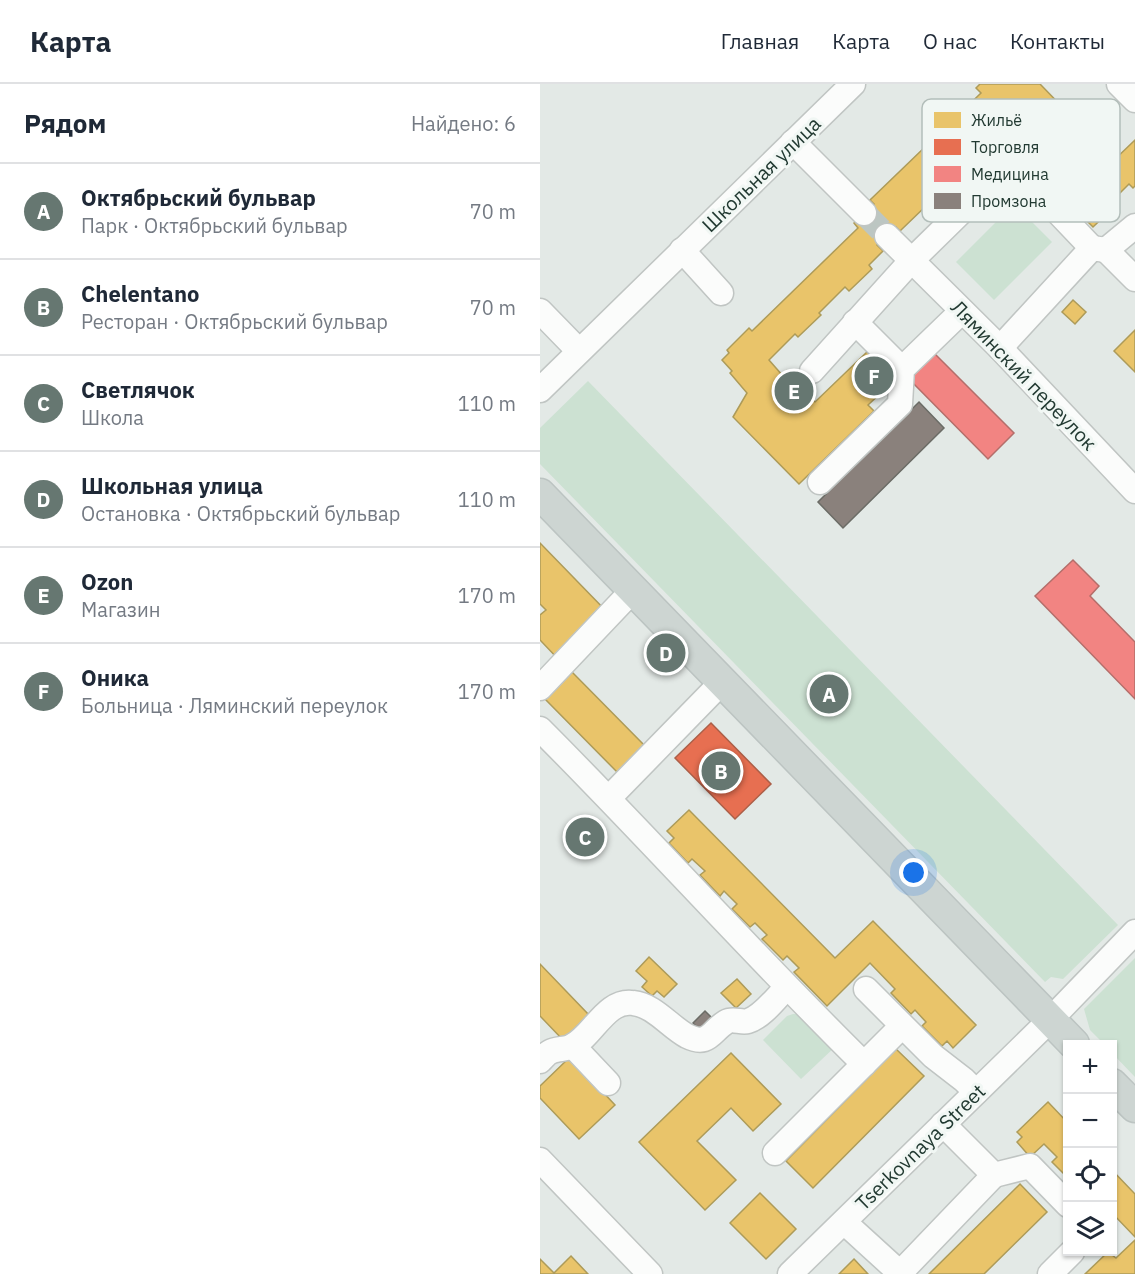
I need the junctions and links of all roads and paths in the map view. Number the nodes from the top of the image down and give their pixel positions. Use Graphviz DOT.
graph roads {
  1 [pos="853,84"];
  2 [pos="1119,84"];
  3 [pos="1135,100"];
  4 [pos="794,142"];
  5 [pos="864,213"];
  6 [pos="951,222"];
  7 [pos="1071,222"];
  8 [pos="1135,226"];
  9 [pos="887,236"];
  10 [pos="1099,249"];
  11 [pos="682,250"];
  12 [pos="912,260"];
  13 [pos="1135,279"];
  14 [pos="721,293"];
  15 [pos="540,311"];
  16 [pos="962,311"];
  17 [pos="855,322"];
  18 [pos="1000,348"];
  19 [pos="579,351"];
  20 [pos="903,369"];
  21 [pos="812,371"];
  22 [pos="540,390"];
  23 [pos="820,482"];
  24 [pos="1135,491"];
  25 [pos="540,494"];
  26 [pos="634,589"];
  27 [pos="544,677"];
  28 [pos="723,681"];
  29 [pos="540,729"];
  30 [pos="609,798"];
  31 [pos="1135,932"];
  32 [pos="786,988"];
  33 [pos="867,989"];
  34 [pos="1050,1020"];
  35 [pos="902,1026"];
  36 [pos="1070,1040"];
  37 [pos="551,1050"];
  38 [pos="864,1064"];
  39 [pos="608,1083"];
  40 [pos="1117,1088"];
  41 [pos="976,1092"];
  42 [pos="1135,1107"];
  43 [pos="943,1124"];
  44 [pos="775,1153"];
  45 [pos="540,1160"];
  46 [pos="994,1175"];
  47 [pos="1065,1202"];
  48 [pos="844,1221"];
  49 [pos="1067,1256"];
  50 [pos="900,1273"];
  51 [pos="650,1274"];
  52 [pos="790,1274"];
  53 [pos="1050,1274"];
  1 -- 4 [label="street, Школьная улица"];
  2 -- 3 [label="street"];
  4 -- 5 [label="street"];
  4 -- 11 [label="street, Школьная улица"];
  6 -- 12 [label="street"];
  7 -- 10 [label="street"];
  8 -- 10 [label="street"];
  9 -- 12 [label="street, Ляминский переулок"];
  10 -- 13 [label="street"];
  10 -- 18 [label="street"];
  11 -- 14 [label="street"];
  11 -- 19 [label="street, Школьная улица"];
  12 -- 16 [label="street, Ляминский переулок"];
  12 -- 17 [label="street"];
  15 -- 19 [label="street"];
  16 -- 18 [label="street, Ляминский переулок"];
  16 -- 20 [label="street"];
  17 -- 20 [label="street"];
  17 -- 21 [label="street"];
  18 -- 24 [label="street, Ляминский переулок"];
  19 -- 22 [label="street, Школьная улица"];
  20 -- 23 [label="street"];
  25 -- 26 [label="main road"];
  26 -- 27 [label="street"];
  26 -- 28 [label="main road"];
  28 -- 30 [label="street"];
  28 -- 34 [label="main road"];
  29 -- 30 [label="street"];
  30 -- 32 [label="street"];
  31 -- 34 [label="street, Tserkovnaya Street"];
  32 -- 37 [label="street"];
  32 -- 38 [label="street"];
  33 -- 35 [label="street"];
  34 -- 36 [label="main road"];
  34 -- 41 [label="street, Tserkovnaya Street"];
  35 -- 38 [label="street"];
  35 -- 41 [label="street"];
  37 -- 39 [label="street"];
  38 -- 44 [label="street"];
  40 -- 42 [label="main road"];
  41 -- 43 [label="street, Tserkovnaya Street"];
  43 -- 46 [label="street"];
  43 -- 48 [label="street, Tserkovnaya Street"];
  45 -- 51 [label="street"];
  46 -- 47 [label="street"];
  46 -- 50 [label="street"];
  48 -- 50 [label="street"];
  48 -- 52 [label="street, Tserkovnaya Street"];
  49 -- 53 [label="street"];
}
